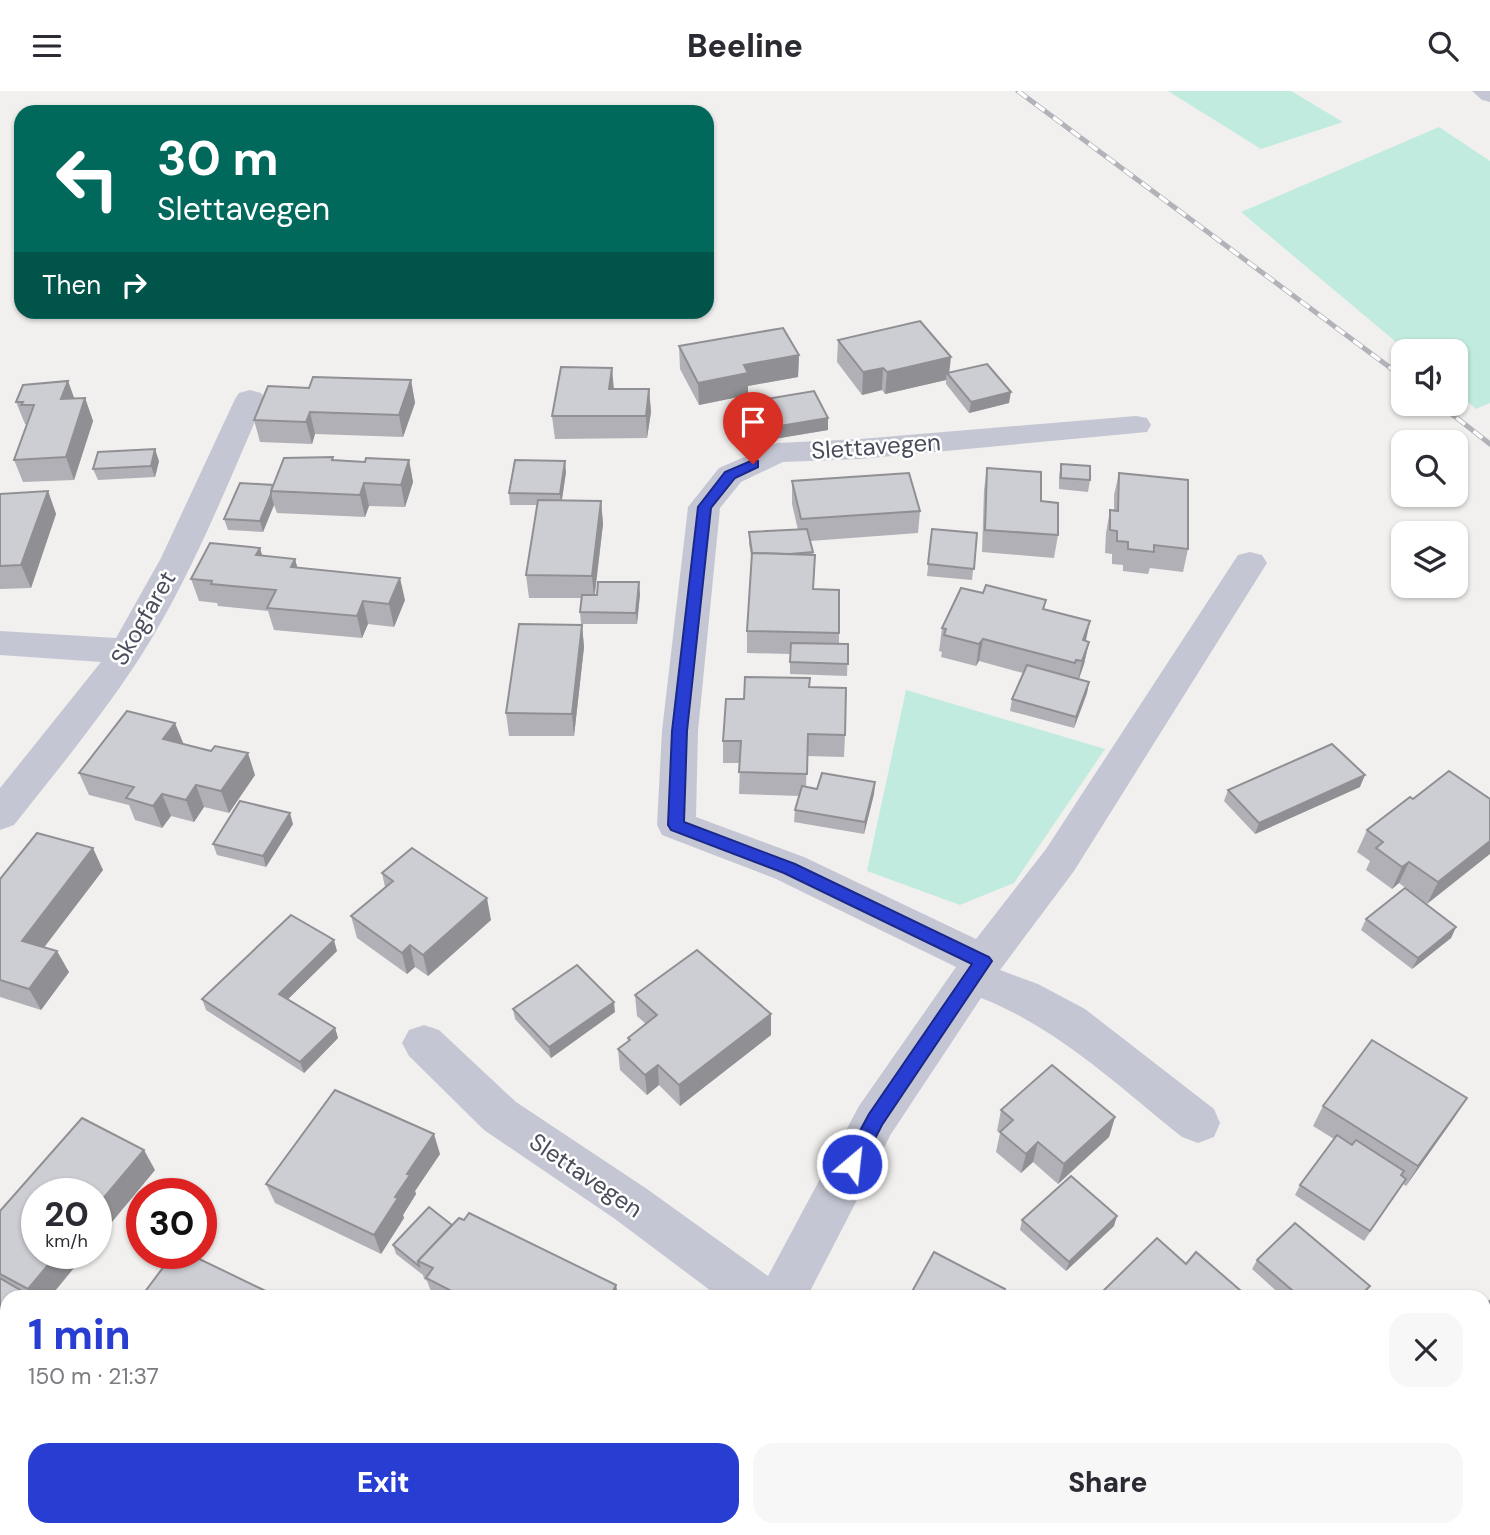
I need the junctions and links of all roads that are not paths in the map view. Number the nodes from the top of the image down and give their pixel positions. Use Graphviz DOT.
graph roads {
  1 [pos="1484,91"];
  2 [pos="1490,95"];
  3 [pos="250,399"];
  4 [pos="1136,425"];
  5 [pos="1250,563"];
  6 [pos="0,643"];
  7 [pos="126,651"];
  8 [pos="0,815"];
  9 [pos="978,969"];
  10 [pos="424,1042"];
  11 [pos="1198,1123"];
  12 [pos="748,1290"];
  13 [pos="786,1290"];
  1 -- 2 [label="street"];
  3 -- 7 [label="street, Skogfaret"];
  4 -- 9 [label="street, Slettavegen"];
  5 -- 9 [label="street"];
  6 -- 7 [label="street"];
  7 -- 8 [label="street, Skogfaret"];
  9 -- 11 [label="street"];
  9 -- 13 [label="street"];
  10 -- 12 [label="street, Slettavegen"];
}
